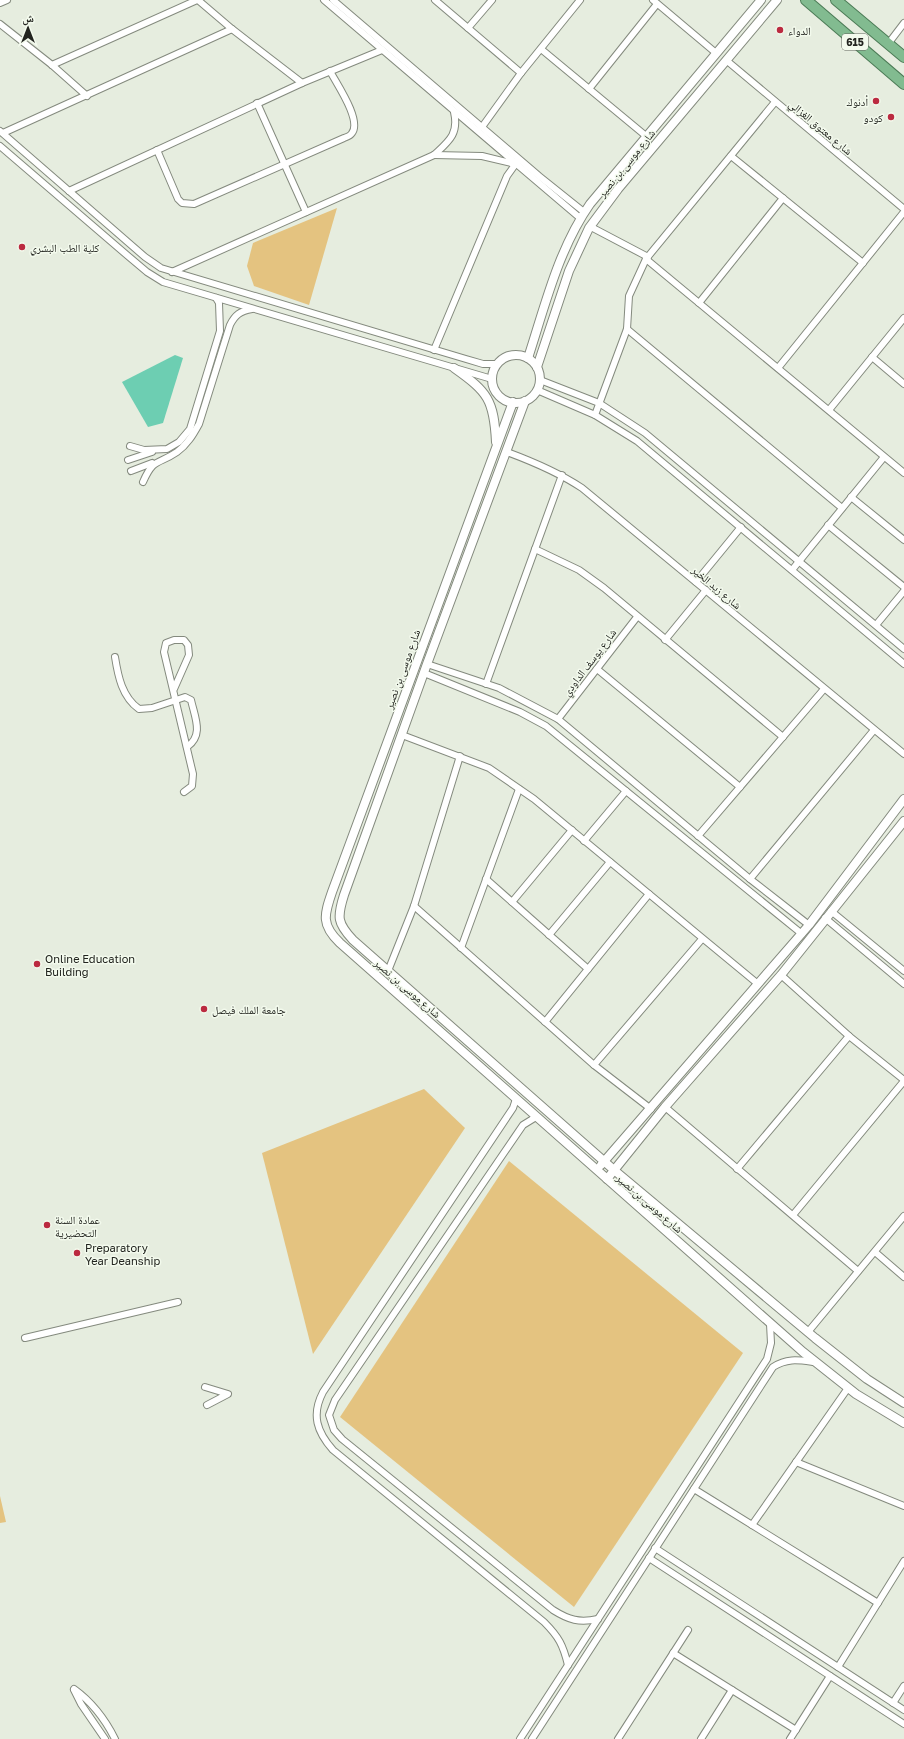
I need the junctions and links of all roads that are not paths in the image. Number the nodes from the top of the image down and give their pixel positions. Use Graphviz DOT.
graph roads {
  1 [pos="7,0"];
  2 [pos="197,0"];
  3 [pos="324,0"];
  4 [pos="333,0"];
  5 [pos="435,0"];
  6 [pos="492,0"];
  7 [pos="580,0"];
  8 [pos="760,0"];
  9 [pos="777,0"];
  10 [pos="806,0"];
  11 [pos="836,0"];
  12 [pos="655,2"];
  13 [pos="0,3"];
  14 [pos="904,23"];
  15 [pos="0,24"];
  16 [pos="468,28"];
  17 [pos="232,29"];
  18 [pos="888,44"];
  19 [pos="540,49"];
  20 [pos="382,50"];
  21 [pos="716,53"];
  22 [pos="904,57"];
  23 [pos="726,60"];
  24 [pos="52,65"];
  25 [pos="330,71"];
  26 [pos="521,73"];
  27 [pos="302,83"];
  28 [pos="904,84"];
  29 [pos="589,89"];
  30 [pos="87,96"];
  31 [pos="775,102"];
  32 [pos="257,103"];
  33 [pos="454,112"];
  34 [pos="482,127"];
  35 [pos="1,132"];
  36 [pos="646,136"];
  37 [pos="0,146"];
  38 [pos="157,150"];
  39 [pos="434,156"];
  40 [pos="731,156"];
  41 [pos="517,162"];
  42 [pos="285,164"];
  43 [pos="69,191"];
  44 [pos="783,198"];
  45 [pos="904,209"];
  46 [pos="306,212"];
  47 [pos="904,212"];
  48 [pos="582,215"];
  49 [pos="591,226"];
  50 [pos="647,258"];
  51 [pos="863,263"];
  52 [pos="172,272"];
  53 [pos="216,298"];
  54 [pos="699,303"];
  55 [pos="254,309"];
  56 [pos="904,318"];
  57 [pos="627,329"];
  58 [pos="434,350"];
  59 [pos="872,357"];
  60 [pos="528,358"];
  61 [pos="497,364"];
  62 [pos="537,367"];
  63 [pos="454,368"];
  64 [pos="778,368"];
  65 [pos="492,379"];
  66 [pos="540,380"];
  67 [pos="904,384"];
  68 [pos="537,390"];
  69 [pos="525,401"];
  70 [pos="513,402"];
  71 [pos="599,403"];
  72 [pos="829,410"];
  73 [pos="595,415"];
  74 [pos="130,446"];
  75 [pos="496,447"];
  76 [pos="156,451"];
  77 [pos="507,452"];
  78 [pos="884,457"];
  79 [pos="128,460"];
  80 [pos="160,460"];
  81 [pos="131,470"];
  82 [pos="904,473"];
  83 [pos="562,475"];
  84 [pos="143,482"];
  85 [pos="851,497"];
  86 [pos="842,508"];
  87 [pos="828,525"];
  88 [pos="741,528"];
  89 [pos="904,540"];
  90 [pos="536,549"];
  91 [pos="798,561"];
  92 [pos="792,570"];
  93 [pos="696,582"];
  94 [pos="904,587"];
  95 [pos="706,590"];
  96 [pos="904,591"];
  97 [pos="637,617"];
  98 [pos="876,625"];
  99 [pos="665,640"];
  100 [pos="904,649"];
  101 [pos="115,656"];
  102 [pos="427,664"];
  103 [pos="904,664"];
  104 [pos="597,669"];
  105 [pos="424,672"];
  106 [pos="486,684"];
  107 [pos="824,688"];
  108 [pos="174,689"];
  109 [pos="177,700"];
  110 [pos="558,719"];
  111 [pos="874,730"];
  112 [pos="402,734"];
  113 [pos="783,737"];
  114 [pos="187,747"];
  115 [pos="904,754"];
  116 [pos="460,756"];
  117 [pos="616,768"];
  118 [pos="609,777"];
  119 [pos="740,787"];
  120 [pos="519,789"];
  121 [pos="626,791"];
  122 [pos="184,792"];
  123 [pos="904,799"];
  124 [pos="904,821"];
  125 [pos="572,830"];
  126 [pos="698,836"];
  127 [pos="584,841"];
  128 [pos="610,862"];
  129 [pos="486,879"];
  130 [pos="750,879"];
  131 [pos="649,894"];
  132 [pos="512,902"];
  133 [pos="414,906"];
  134 [pos="831,911"];
  135 [pos="826,918"];
  136 [pos="809,925"];
  137 [pos="549,934"];
  138 [pos="802,934"];
  139 [pos="702,939"];
  140 [pos="461,948"];
  141 [pos="903,968"];
  142 [pos="588,969"];
  143 [pos="388,971"];
  144 [pos="781,975"];
  145 [pos="895,976"];
  146 [pos="758,984"];
  147 [pos="904,984"];
  148 [pos="545,1022"];
  149 [pos="849,1036"];
  150 [pos="594,1065"];
  151 [pos="904,1081"];
  152 [pos="516,1099"];
  153 [pos="665,1107"];
  154 [pos="651,1109"];
  155 [pos="536,1117"];
  156 [pos="604,1162"];
  157 [pos="738,1169"];
  158 [pos="597,1170"];
  159 [pos="614,1170"];
  160 [pos="607,1179"];
  161 [pos="793,1215"];
  162 [pos="904,1216"];
  163 [pos="875,1252"];
  164 [pos="858,1271"];
  165 [pos="904,1277"];
  166 [pos="178,1302"];
  167 [pos="770,1324"];
  168 [pos="808,1332"];
  169 [pos="25,1338"];
  170 [pos="814,1362"];
  171 [pos="205,1387"];
  172 [pos="848,1388"];
  173 [pos="904,1403"];
  174 [pos="207,1405"];
  175 [pos="904,1423"];
  176 [pos="796,1462"];
  177 [pos="694,1489"];
  178 [pos="904,1506"];
  179 [pos="752,1525"];
  180 [pos="655,1548"];
  181 [pos="649,1558"];
  182 [pos="904,1561"];
  183 [pos="878,1603"];
  184 [pos="598,1619"];
  185 [pos="688,1630"];
  186 [pos="673,1653"];
  187 [pos="568,1665"];
  188 [pos="838,1668"];
  189 [pos="830,1676"];
  190 [pos="904,1686"];
  191 [pos="732,1690"];
  192 [pos="893,1703"];
  193 [pos="904,1710"];
  194 [pos="904,1724"];
  195 [pos="796,1730"];
  196 [pos="105,1739"];
  197 [pos="115,1739"];
  198 [pos="520,1739"];
  199 [pos="532,1739"];
  200 [pos="618,1739"];
  201 [pos="701,1739"];
  202 [pos="790,1739"];
  1 -- 13 [label="street"];
  2 -- 17 [label="street"];
  2 -- 24 [label="street"];
  3 -- 20 [label="street"];
  4 -- 34 [label="street"];
  5 -- 16 [label="street"];
  6 -- 16 [label="street"];
  7 -- 19 [label="street"];
  8 -- 21 [label="street, شارع موسى بن نصير"];
  9 -- 23 [label="street, شارع موسى بن نصير"];
  10 -- 28 [label="highway, 615"];
  11 -- 18 [label="highway, 615"];
  12 -- 21 [label="street"];
  12 -- 29 [label="street"];
  14 -- 18 [label="street"];
  15 -- 24 [label="street"];
  16 -- 26 [label="street"];
  17 -- 27 [label="street"];
  17 -- 30 [label="street"];
  18 -- 22 [label="highway, 615"];
  19 -- 26 [label="street"];
  19 -- 29 [label="street"];
  20 -- 25 [label="street"];
  20 -- 33 [label="street"];
  21 -- 36 [label="street, شارع موسى بن نصير"];
  23 -- 31 [label="street, شارع معتوق الغزالي"];
  23 -- 49 [label="street, شارع موسى بن نصير"];
  24 -- 30 [label="street"];
  25 -- 27 [label="street"];
  25 -- 42 [label="street"];
  26 -- 34 [label="street"];
  27 -- 32 [label="street"];
  29 -- 36 [label="street"];
  30 -- 35 [label="street"];
  31 -- 40 [label="street"];
  31 -- 45 [label="street, شارع معتوق الغزالي"];
  32 -- 38 [label="street"];
  32 -- 42 [label="street"];
  33 -- 39 [label="street"];
  33 -- 41 [label="street"];
  34 -- 41 [label="street"];
  35 -- 43 [label="street"];
  36 -- 48 [label="street, شارع موسى بن نصير"];
  37 -- 53 [label="street"];
  38 -- 42 [label="street"];
  38 -- 43 [label="street"];
  39 -- 41 [label="street"];
  39 -- 46 [label="street"];
  40 -- 44 [label="street"];
  40 -- 50 [label="street"];
  41 -- 48 [label="street"];
  41 -- 58 [label="street"];
  42 -- 46 [label="street"];
  43 -- 52 [label="street"];
  44 -- 51 [label="street"];
  44 -- 54 [label="street"];
  46 -- 52 [label="street"];
  47 -- 51 [label="street"];
  48 -- 60 [label="street, شارع موسى بن نصير"];
  49 -- 50 [label="street"];
  49 -- 62 [label="street, شارع موسى بن نصير"];
  50 -- 54 [label="street"];
  50 -- 57 [label="street"];
  51 -- 64 [label="street"];
  52 -- 58 [label="street"];
  53 -- 55 [label="street"];
  53 -- 76 [label="street"];
  54 -- 64 [label="street"];
  55 -- 63 [label="street"];
  55 -- 80 [label="street"];
  56 -- 59 [label="street"];
  57 -- 71 [label="street"];
  57 -- 86 [label="street"];
  58 -- 61 [label="street"];
  59 -- 67 [label="street"];
  59 -- 72 [label="street"];
  60 -- 61 [label="street"];
  60 -- 62 [label="street"];
  61 -- 65 [label="street"];
  62 -- 66 [label="street"];
  63 -- 65 [label="street"];
  63 -- 75 [label="street"];
  64 -- 72 [label="street"];
  65 -- 70 [label="street"];
  66 -- 68 [label="street"];
  66 -- 71 [label="street"];
  68 -- 69 [label="street"];
  68 -- 73 [label="street"];
  69 -- 70 [label="street"];
  69 -- 77 [label="street, شارع موسى بن نصير"];
  70 -- 75 [label="street, شارع موسى بن نصير"];
  71 -- 73 [label="street"];
  71 -- 91 [label="street"];
  72 -- 78 [label="street"];
  73 -- 88 [label="street"];
  74 -- 76 [label="street"];
  75 -- 152 [label="street, شارع موسى بن نصير"];
  76 -- 79 [label="street"];
  77 -- 83 [label="street, شارع زيد الخير"];
  77 -- 102 [label="street, شارع موسى بن نصير"];
  78 -- 82 [label="street"];
  78 -- 85 [label="street"];
  80 -- 81 [label="street"];
  80 -- 84 [label="street"];
  83 -- 90 [label="street"];
  83 -- 93 [label="street, شارع زيد الخير"];
  85 -- 86 [label="street"];
  85 -- 89 [label="street"];
  86 -- 87 [label="street"];
  87 -- 91 [label="street"];
  87 -- 94 [label="street"];
  88 -- 92 [label="street"];
  88 -- 93 [label="street"];
  90 -- 97 [label="street"];
  90 -- 106 [label="street"];
  91 -- 92 [label="street"];
  91 -- 98 [label="street"];
  92 -- 103 [label="street"];
  93 -- 95 [label="street, شارع زيد الخير"];
  95 -- 99 [label="street"];
  95 -- 107 [label="street, شارع زيد الخير"];
  96 -- 98 [label="street"];
  97 -- 99 [label="street"];
  97 -- 104 [label="street, شارع يوسف الداودي"];
  98 -- 100 [label="street"];
  99 -- 113 [label="street"];
  101 -- 109 [label="street"];
  102 -- 105 [label="street, شارع موسى بن نصير"];
  102 -- 106 [label="street"];
  104 -- 110 [label="street, شارع يوسف الداودي"];
  104 -- 119 [label="street"];
  105 -- 112 [label="street, شارع موسى بن نصير"];
  105 -- 118 [label="street"];
  106 -- 110 [label="street"];
  107 -- 111 [label="street, شارع زيد الخير"];
  107 -- 113 [label="street"];
  108 -- 108 [label="street"];
  108 -- 109 [label="street"];
  109 -- 114 [label="street"];
  109 -- 114 [label="street"];
  110 -- 117 [label="street"];
  111 -- 115 [label="street, شارع زيد الخير"];
  111 -- 130 [label="street"];
  112 -- 116 [label="street"];
  112 -- 143 [label="street, شارع موسى بن نصير"];
  113 -- 119 [label="street"];
  114 -- 122 [label="street"];
  116 -- 120 [label="street"];
  116 -- 133 [label="street"];
  117 -- 118 [label="street"];
  117 -- 126 [label="street"];
  118 -- 121 [label="street"];
  119 -- 126 [label="street"];
  120 -- 125 [label="street"];
  120 -- 129 [label="street"];
  121 -- 127 [label="street"];
  121 -- 138 [label="street"];
  123 -- 136 [label="street"];
  124 -- 134 [label="street"];
  125 -- 127 [label="street"];
  125 -- 132 [label="street"];
  126 -- 130 [label="street"];
  127 -- 128 [label="street"];
  128 -- 131 [label="street"];
  128 -- 137 [label="street"];
  129 -- 132 [label="street"];
  129 -- 140 [label="street"];
  130 -- 136 [label="street"];
  131 -- 139 [label="street"];
  131 -- 142 [label="street"];
  132 -- 137 [label="street"];
  133 -- 140 [label="street"];
  133 -- 143 [label="street"];
  134 -- 135 [label="street"];
  134 -- 141 [label="street"];
  135 -- 144 [label="street"];
  135 -- 145 [label="street"];
  136 -- 138 [label="street"];
  137 -- 142 [label="street"];
  138 -- 146 [label="street"];
  139 -- 146 [label="street"];
  139 -- 150 [label="street"];
  140 -- 148 [label="street"];
  141 -- 145 [label="street"];
  142 -- 148 [label="street"];
  143 -- 156 [label="street, شارع موسى بن نصير"];
  144 -- 149 [label="street"];
  144 -- 153 [label="street"];
  145 -- 147 [label="street"];
  146 -- 154 [label="street"];
  148 -- 150 [label="street"];
  149 -- 151 [label="street"];
  149 -- 157 [label="street"];
  150 -- 154 [label="street"];
  151 -- 161 [label="street"];
  152 -- 155 [label="street, شارع موسى بن نصير"];
  152 -- 187 [label="street"];
  153 -- 157 [label="street"];
  153 -- 159 [label="street"];
  154 -- 156 [label="street"];
  155 -- 158 [label="street, شارع موسى بن نصير"];
  155 -- 184 [label="street"];
  156 -- 158 [label="street"];
  156 -- 159 [label="street, شارع موسى بن نصير"];
  157 -- 161 [label="street"];
  158 -- 160 [label="street, شارع موسى بن نصير"];
  159 -- 160 [label="street"];
  159 -- 168 [label="street, شارع موسى بن نصير"];
  160 -- 167 [label="street, شارع موسى بن نصير"];
  161 -- 164 [label="street"];
  162 -- 163 [label="street"];
  163 -- 164 [label="street"];
  163 -- 165 [label="street"];
  164 -- 168 [label="street"];
  166 -- 169 [label="street"];
  167 -- 170 [label="street, شارع موسى بن نصير"];
  167 -- 184 [label="street"];
  168 -- 173 [label="street, شارع موسى بن نصير"];
  170 -- 172 [label="street, شارع موسى بن نصير"];
  170 -- 177 [label="street"];
  171 -- 174 [label="street"];
  172 -- 175 [label="street, شارع موسى بن نصير"];
  172 -- 176 [label="street"];
  176 -- 178 [label="street"];
  176 -- 179 [label="street"];
  177 -- 179 [label="street"];
  177 -- 180 [label="street"];
  179 -- 183 [label="street"];
  180 -- 181 [label="street"];
  180 -- 188 [label="street"];
  181 -- 189 [label="street"];
  181 -- 199 [label="street"];
  182 -- 183 [label="street"];
  183 -- 188 [label="street"];
  184 -- 187 [label="street"];
  185 -- 186 [label="street"];
  186 -- 191 [label="street"];
  186 -- 200 [label="street"];
  187 -- 198 [label="street"];
  188 -- 192 [label="street"];
  189 -- 194 [label="street"];
  189 -- 195 [label="street"];
  190 -- 192 [label="street"];
  191 -- 195 [label="street"];
  191 -- 201 [label="street"];
  192 -- 193 [label="street"];
  195 -- 202 [label="street"];
  196 -- 197 [label="street"];
}
